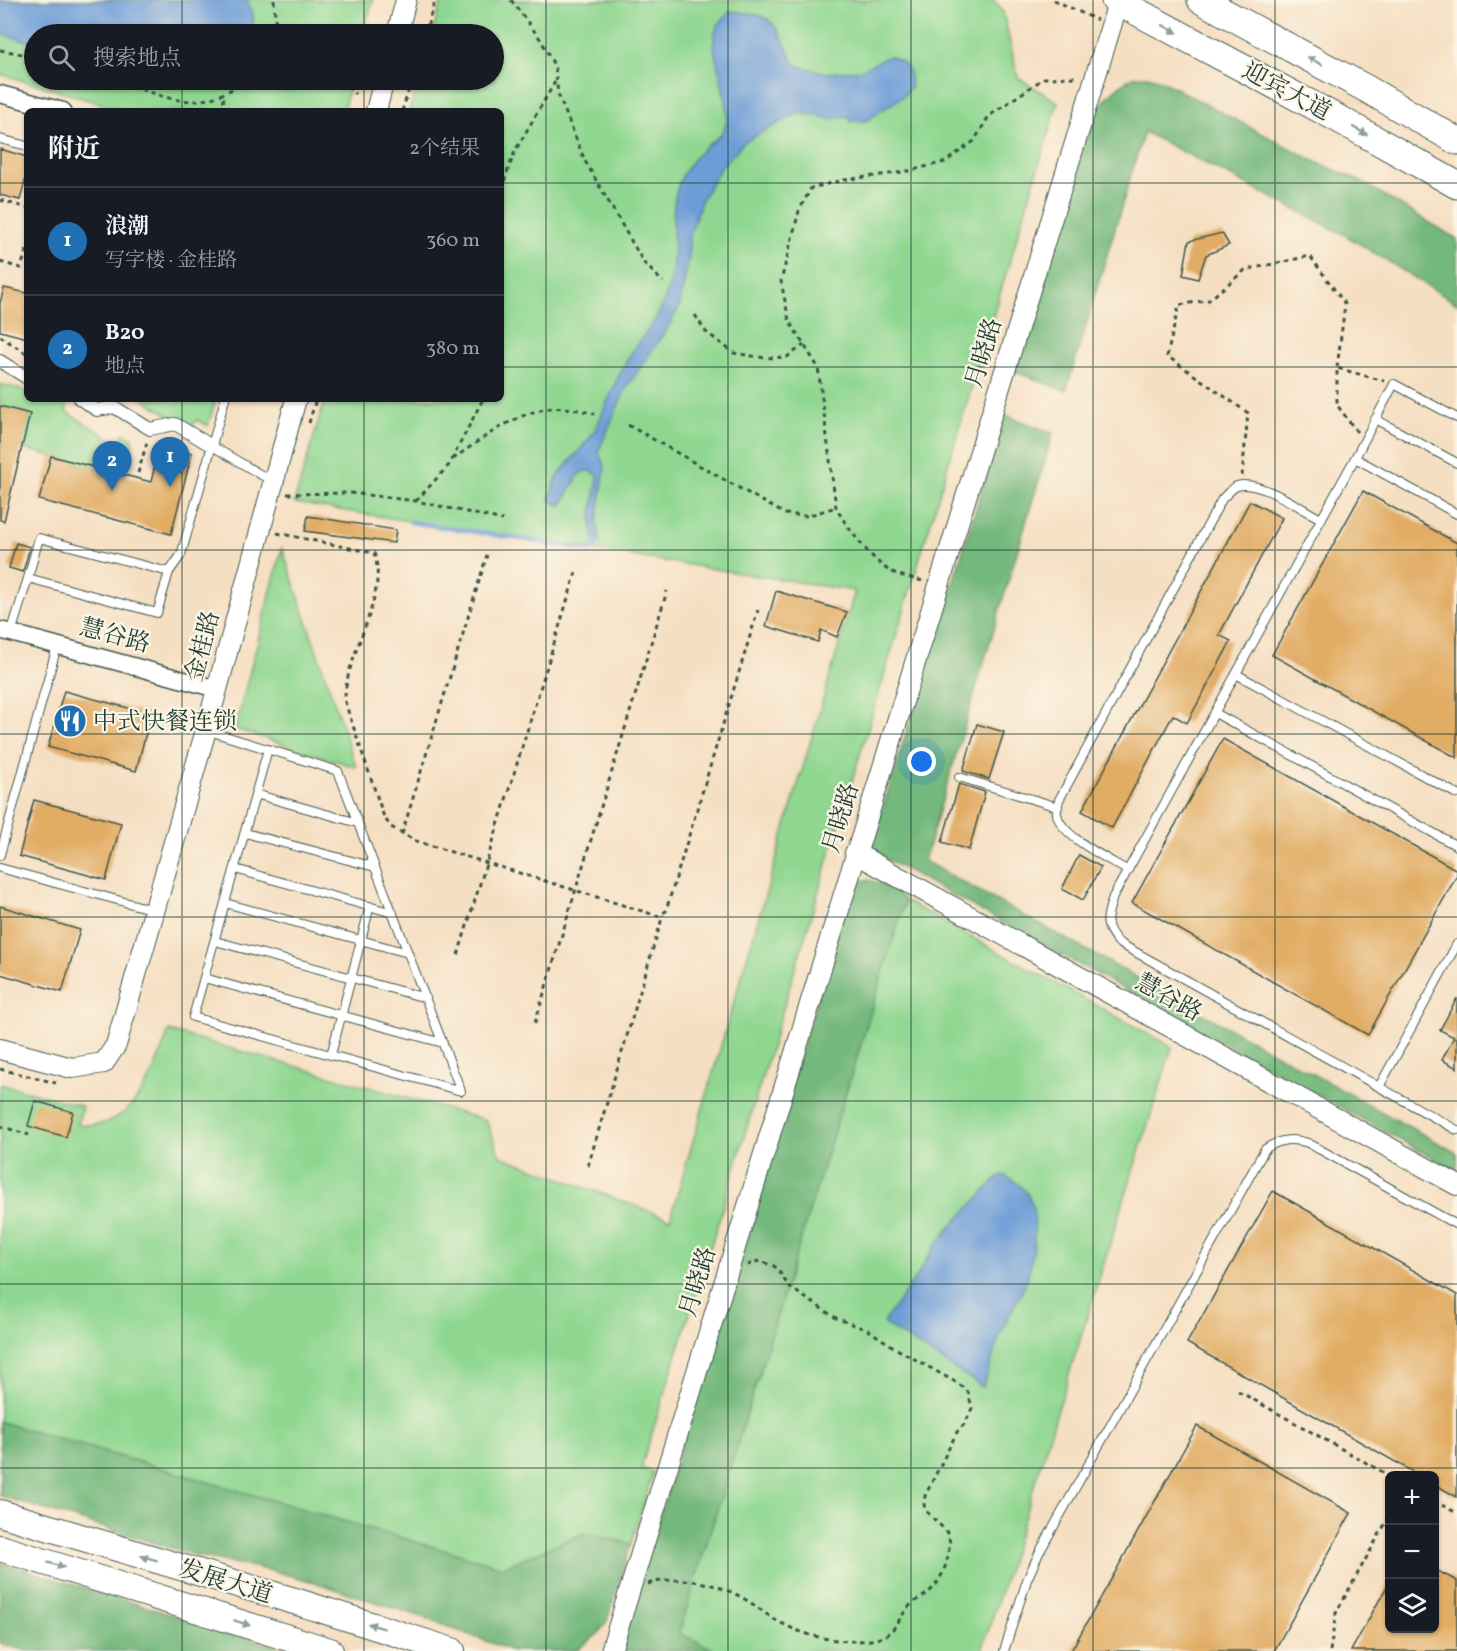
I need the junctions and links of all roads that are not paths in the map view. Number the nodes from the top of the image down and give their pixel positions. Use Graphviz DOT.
graph roads {
  1 [pos="394,0"];
  2 [pos="406,0"];
  3 [pos="1117,0"];
  4 [pos="1201,0"];
  5 [pos="1239,21"];
  6 [pos="388,24"];
  7 [pos="400,24"];
  8 [pos="1222,57"];
  9 [pos="381,90"];
  10 [pos="0,94"];
  11 [pos="52,108"];
  12 [pos="377,108"];
  13 [pos="0,139"];
  14 [pos="1457,141"];
  15 [pos="24,145"];
  16 [pos="1457,185"];
  17 [pos="0,361"];
  18 [pos="24,376"];
  19 [pos="85,402"];
  20 [pos="224,402"];
  21 [pos="284,402"];
  22 [pos="295,402"];
  23 [pos="1457,418"];
  24 [pos="1375,419"];
  25 [pos="212,446"];
  26 [pos="1355,458"];
  27 [pos="1457,463"];
  28 [pos="267,485"];
  29 [pos="1457,514"];
  30 [pos="1321,519"];
  31 [pos="169,572"];
  32 [pos="28,578"];
  33 [pos="6,631"];
  34 [pos="57,645"];
  35 [pos="1236,674"];
  36 [pos="211,688"];
  37 [pos="1215,713"];
  38 [pos="206,730"];
  39 [pos="268,749"];
  40 [pos="959,777"];
  41 [pos="255,794"];
  42 [pos="1457,794"];
  43 [pos="1058,807"];
  44 [pos="358,823"];
  45 [pos="244,833"];
  46 [pos="1457,846"];
  47 [pos="855,853"];
  48 [pos="0,855"];
  49 [pos="375,867"];
  50 [pos="0,868"];
  51 [pos="235,868"];
  52 [pos="1128,871"];
  53 [pos="225,903"];
  54 [pos="370,906"];
  55 [pos="149,908"];
  56 [pos="393,913"];
  57 [pos="361,940"];
  58 [pos="215,941"];
  59 [pos="1457,944"];
  60 [pos="408,953"];
  61 [pos="204,978"];
  62 [pos="351,978"];
  63 [pos="426,998"];
  64 [pos="341,1015"];
  65 [pos="0,1037"];
  66 [pos="443,1043"];
  67 [pos="111,1044"];
  68 [pos="0,1049"];
  69 [pos="331,1055"];
  70 [pos="1379,1087"];
  71 [pos="1457,1130"];
  72 [pos="1457,1185"];
  73 [pos="1457,1225"];
  74 [pos="0,1513"];
  75 [pos="0,1548"];
  76 [pos="330,1651"];
  77 [pos="452,1651"];
  78 [pos="611,1651"];
  79 [pos="1004,1651"];
  1 -- 6 [label="street"];
  2 -- 7 [label="street"];
  3 -- 8 [label="highway, 迎宾大道, one-way"];
  3 -- 47 [label="street, 月晓路"];
  4 -- 5 [label="highway, 迎宾大道"];
  5 -- 8 [label="highway"];
  14 -- 5 [label="highway, 迎宾大道, one-way"];
  8 -- 16 [label="highway, 迎宾大道, one-way"];
  9 -- 12 [label="street"];
  10 -- 11 [label="street"];
  13 -- 15 [label="lane"];
  17 -- 18 [label="street"];
  19 -- 25 [label="street"];
  20 -- 25 [label="lane"];
  21 -- 28 [label="street, 金桂路"];
  22 -- 28 [label="street, 金桂路"];
  23 -- 24 [label="lane"];
  24 -- 26 [label="lane"];
  24 -- 27 [label="lane"];
  25 -- 28 [label="lane"];
  25 -- 31 [label="lane"];
  26 -- 29 [label="lane"];
  26 -- 30 [label="lane"];
  28 -- 36 [label="street, 金桂路"];
  30 -- 35 [label="lane"];
  30 -- 43 [label="lane"];
  31 -- 32 [label="lane"];
  31 -- 32 [label="lane"];
  32 -- 33 [label="lane"];
  33 -- 34 [label="street, 慧谷路"];
  34 -- 36 [label="street, 慧谷路"];
  34 -- 48 [label="lane"];
  35 -- 37 [label="lane"];
  35 -- 42 [label="lane"];
  36 -- 38 [label="street, 金桂路"];
  36 -- 55 [label="street, 金桂路"];
  37 -- 46 [label="lane"];
  37 -- 52 [label="lane"];
  38 -- 39 [label="lane"];
  38 -- 55 [label="street, 金桂路"];
  39 -- 41 [label="lane"];
  39 -- 44 [label="lane"];
  40 -- 43 [label="lane"];
  41 -- 44 [label="lane"];
  41 -- 45 [label="lane"];
  43 -- 52 [label="lane"];
  44 -- 49 [label="lane"];
  45 -- 49 [label="lane"];
  45 -- 51 [label="lane"];
  47 -- 72 [label="street, 慧谷路"];
  47 -- 78 [label="street, 月晓路"];
  49 -- 56 [label="lane"];
  50 -- 55 [label="lane"];
  51 -- 53 [label="lane"];
  51 -- 54 [label="lane"];
  52 -- 70 [label="lane"];
  53 -- 57 [label="lane"];
  53 -- 58 [label="lane"];
  54 -- 56 [label="lane"];
  54 -- 57 [label="lane"];
  55 -- 67 [label="street, 金桂路"];
  56 -- 60 [label="lane"];
  57 -- 60 [label="lane"];
  57 -- 62 [label="lane"];
  58 -- 61 [label="lane"];
  58 -- 62 [label="lane"];
  59 -- 70 [label="lane"];
  60 -- 63 [label="lane"];
  61 -- 64 [label="lane"];
  61 -- 69 [label="lane"];
  62 -- 63 [label="lane"];
  62 -- 64 [label="lane"];
  63 -- 66 [label="lane"];
  64 -- 66 [label="lane"];
  64 -- 69 [label="lane"];
  65 -- 67 [label="street"];
  66 -- 69 [label="lane"];
  67 -- 68 [label="street"];
  70 -- 71 [label="lane"];
  73 -- 79 [label="lane"];
  77 -- 74 [label="main road, 发展大道, one-way"];
  75 -- 76 [label="main road, 发展大道, one-way"];
}
